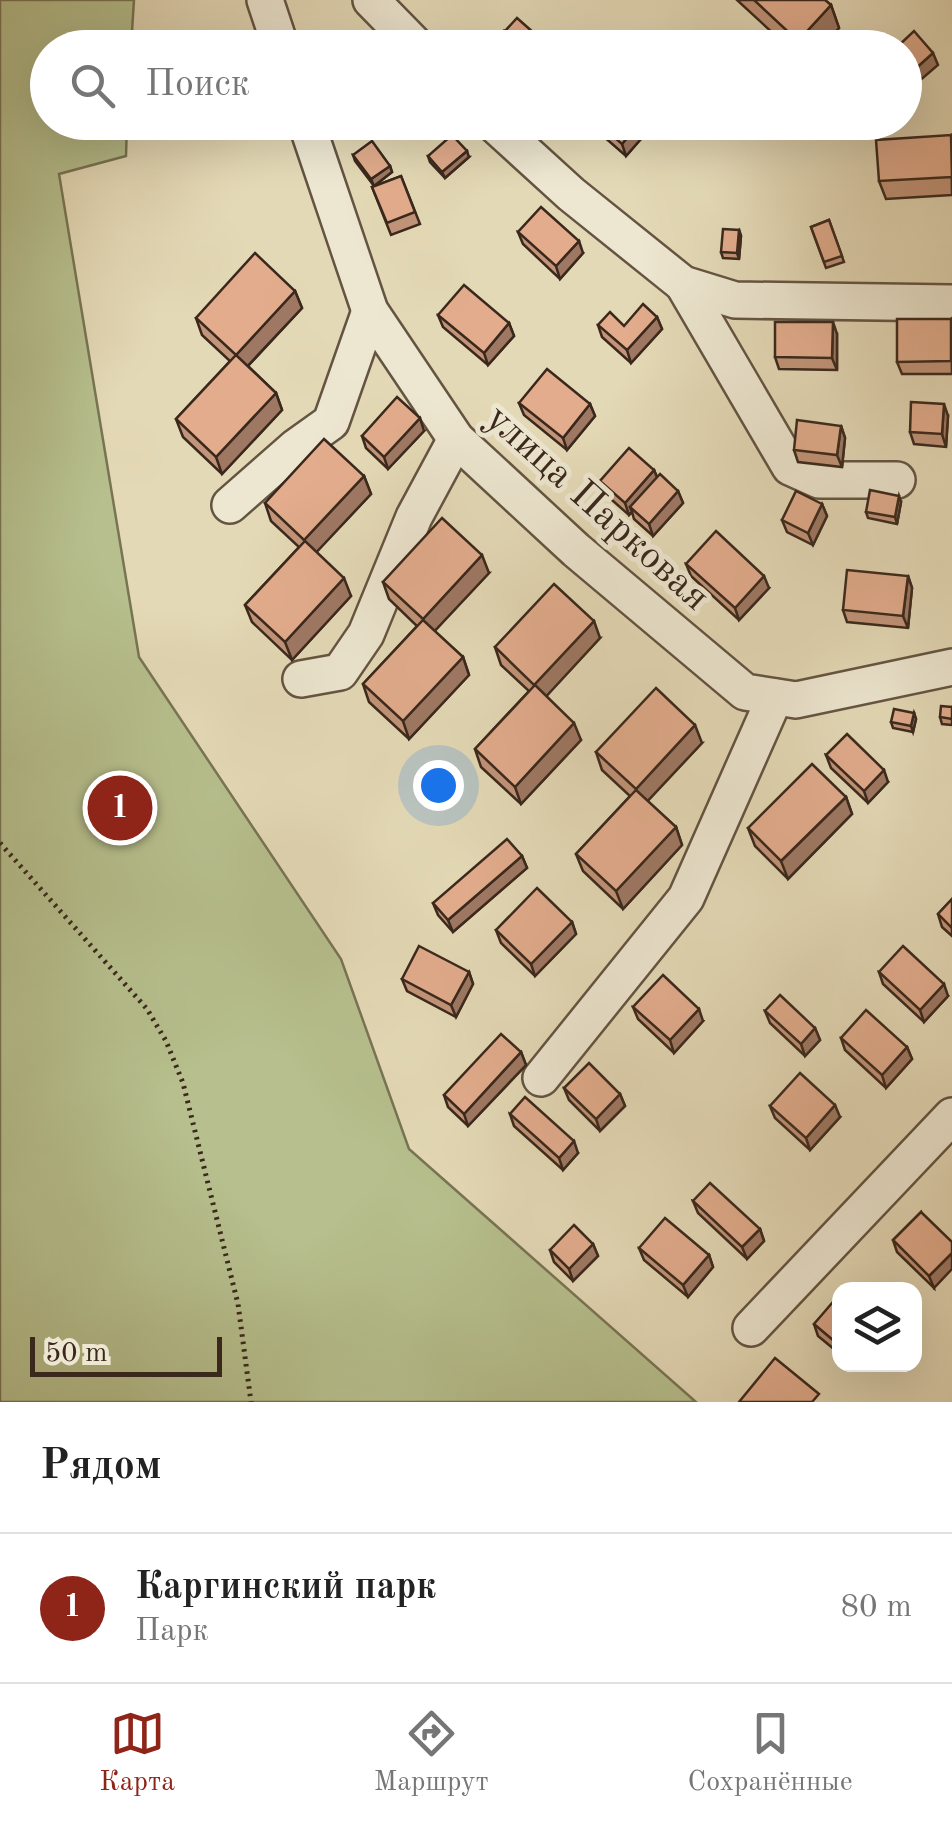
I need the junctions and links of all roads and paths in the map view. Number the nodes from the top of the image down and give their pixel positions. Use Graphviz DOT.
graph roads {
  1 [pos="265,0"];
  2 [pos="371,0"];
  3 [pos="275,30"];
  4 [pos="400,30"];
  5 [pos="312,140"];
  6 [pos="512,140"];
  7 [pos="684,284"];
  8 [pos="952,303"];
  9 [pos="370,311"];
  10 [pos="456,438"];
  11 [pos="897,480"];
  12 [pos="230,505"];
  13 [pos="952,666"];
  14 [pos="300,678"];
  15 [pos="775,697"];
  16 [pos="0,843"];
  17 [pos="541,1078"];
  18 [pos="952,1116"];
  19 [pos="751,1328"];
  20 [pos="252,1402"];
  1 -- 3 [label="street"];
  2 -- 4 [label="street"];
  5 -- 9 [label="street, улица Парковая"];
  6 -- 7 [label="street"];
  7 -- 8 [label="street"];
  7 -- 11 [label="street"];
  9 -- 10 [label="street, улица Парковая"];
  9 -- 12 [label="street"];
  10 -- 14 [label="street"];
  10 -- 15 [label="street, улица Парковая"];
  13 -- 15 [label="street, улица Парковая"];
  15 -- 17 [label="street"];
  16 -- 20 [label="path"];
  18 -- 19 [label="street"];
}
